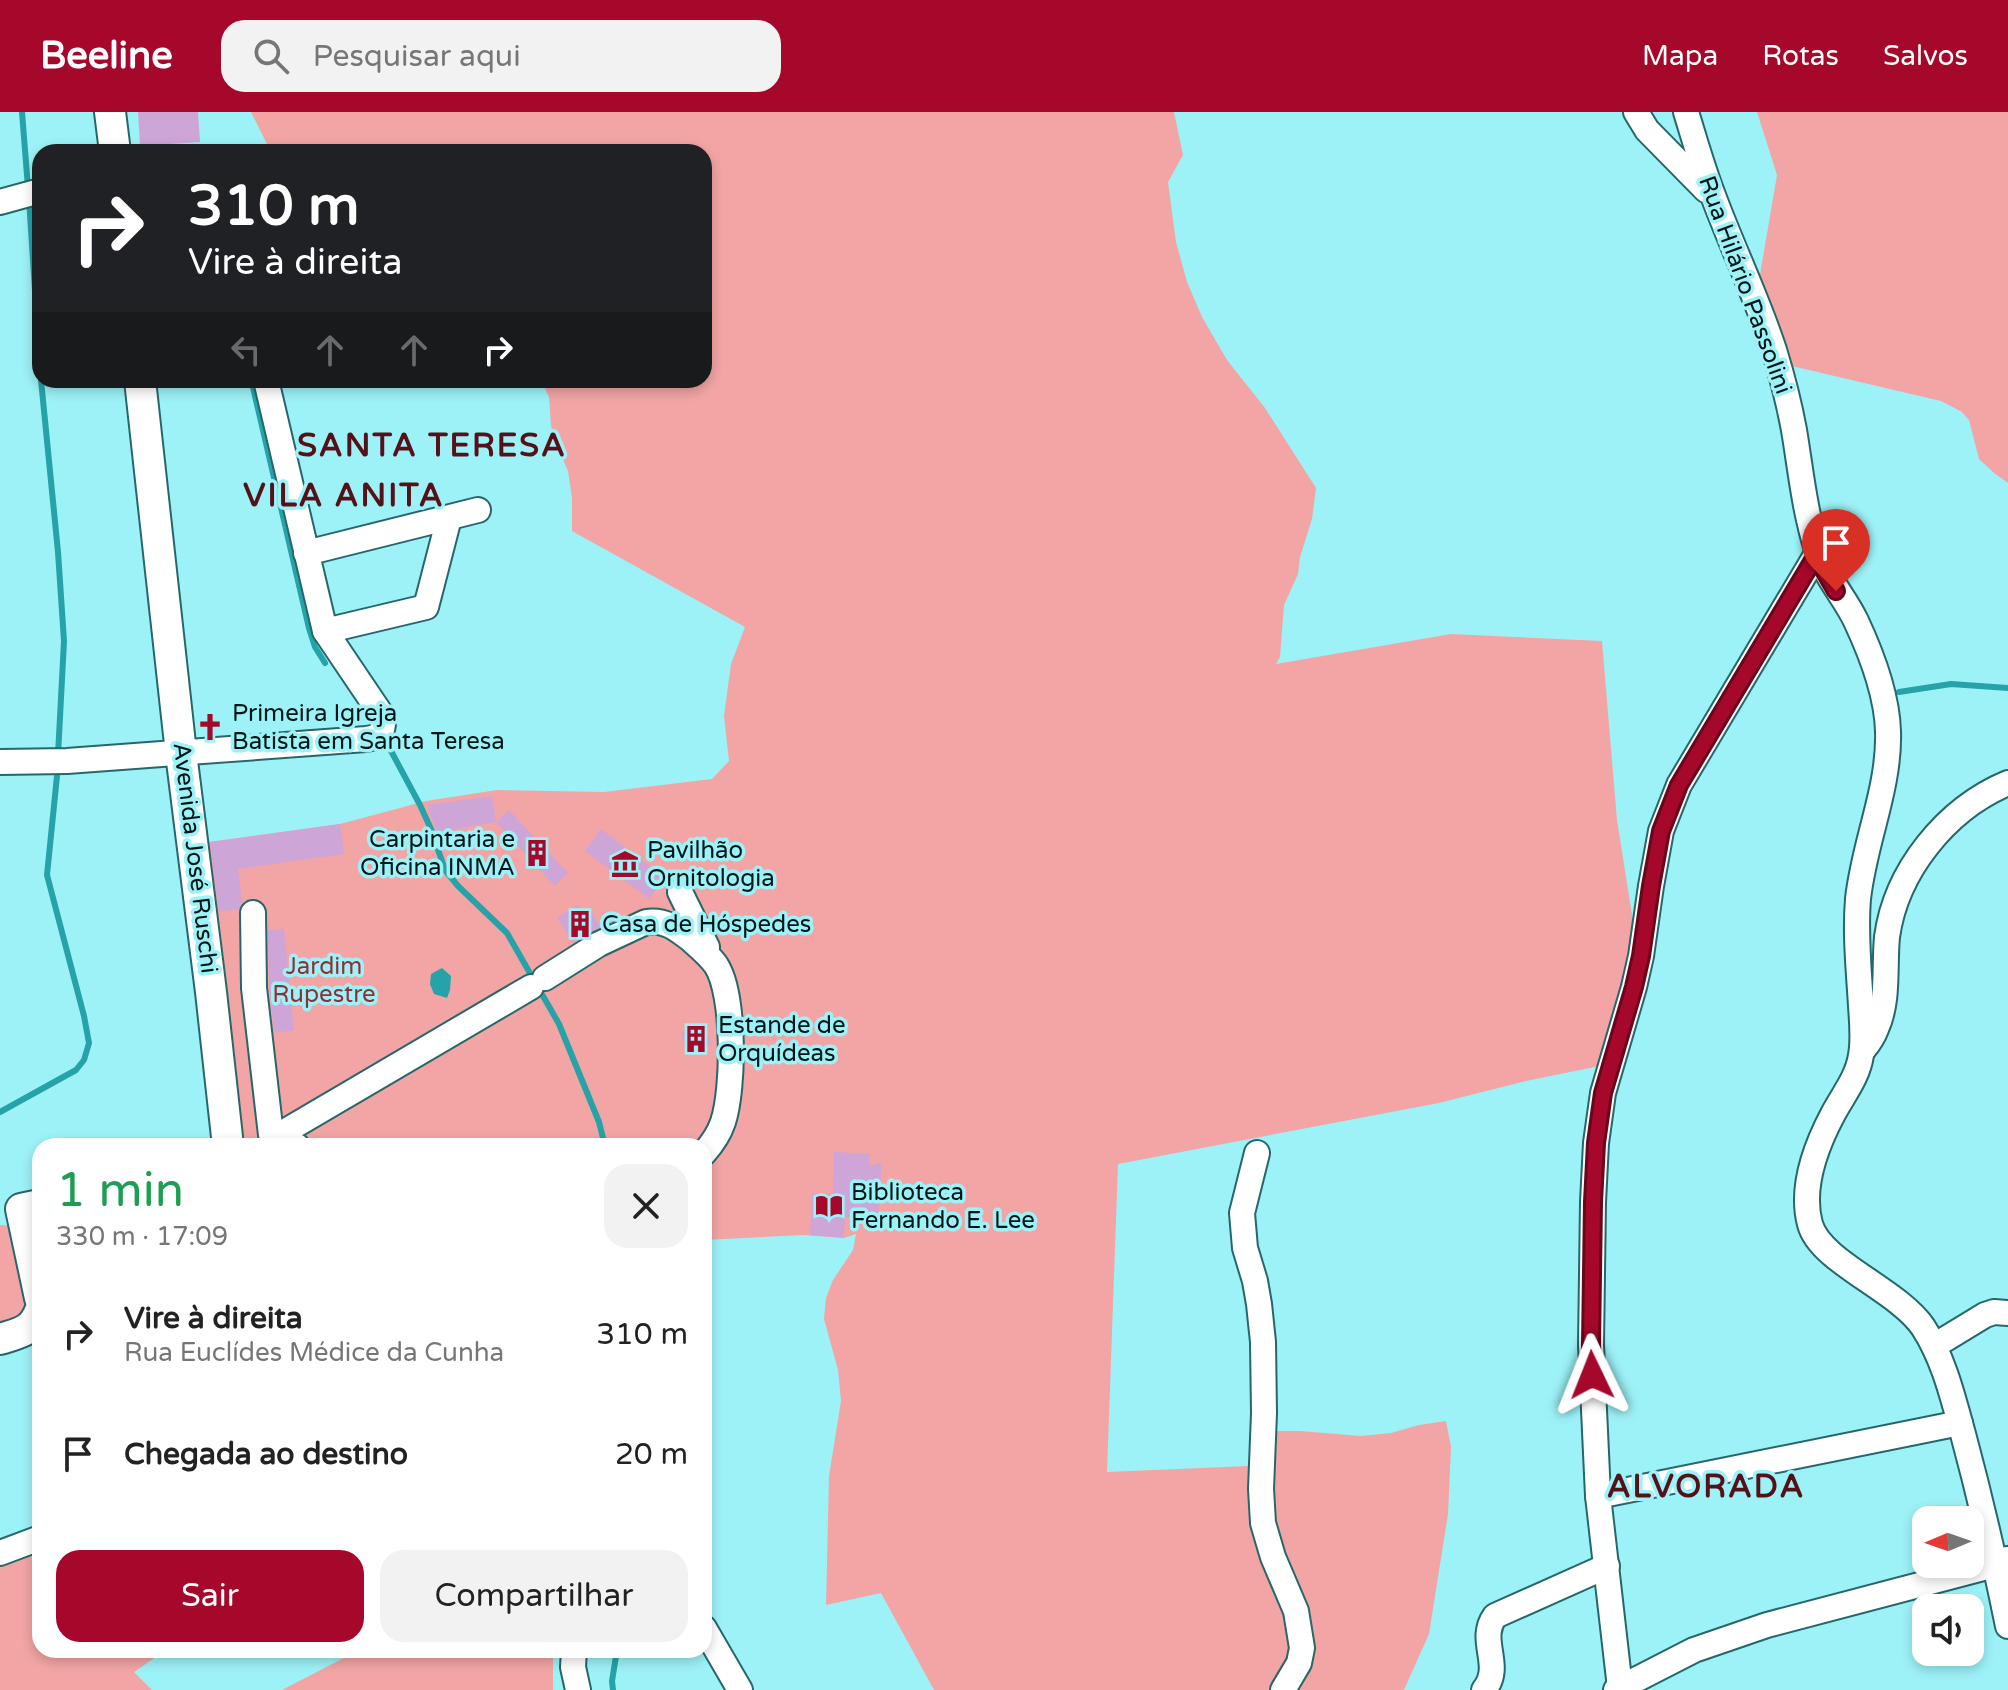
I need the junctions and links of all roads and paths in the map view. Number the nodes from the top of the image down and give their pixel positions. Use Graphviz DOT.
graph roads {
  1 [pos="110,112"];
  2 [pos="1636,112"];
  3 [pos="1686,112"];
  4 [pos="114,144"];
  5 [pos="1713,197"];
  6 [pos="141,388"];
  7 [pos="268,388"];
  8 [pos="478,510"];
  9 [pos="449,518"];
  10 [pos="1818,552"];
  11 [pos="306,553"];
  12 [pos="325,631"];
  13 [pos="181,753"];
  14 [pos="0,762"];
  15 [pos="2008,783"];
  16 [pos="680,892"];
  17 [pos="253,913"];
  18 [pos="715,964"];
  19 [pos="1862,1052"];
  20 [pos="227,1138"];
  21 [pos="272,1138"];
  22 [pos="274,1138"];
  23 [pos="712,1143"];
  24 [pos="1257,1153"];
  25 [pos="20,1210"];
  26 [pos="32,1263"];
  27 [pos="2008,1313"];
  28 [pos="32,1327"];
  29 [pos="0,1339"];
  30 [pos="1934,1346"];
  31 [pos="1960,1423"];
  32 [pos="1598,1496"];
  33 [pos="32,1541"];
  34 [pos="0,1553"];
  35 [pos="1607,1566"];
  36 [pos="2003,1573"];
  37 [pos="2008,1626"];
  38 [pos="712,1642"];
  39 [pos="574,1658"];
  40 [pos="1618,1689"];
  41 [pos="578,1690"];
  42 [pos="740,1690"];
  43 [pos="1283,1690"];
  44 [pos="1484,1690"];
  1 -- 4 [label="main road"];
  2 -- 5 [label="street"];
  3 -- 5 [label="street, Rua Hilário Passolini"];
  5 -- 10 [label="street, Rua Hilário Passolini"];
  6 -- 13 [label="main road, Avenida José Ruschi"];
  7 -- 11 [label="street"];
  8 -- 9 [label="street"];
  9 -- 11 [label="street"];
  9 -- 12 [label="street"];
  10 -- 19 [label="street, Rua Hilário Passolini"];
  10 -- 32 [label="street"];
  11 -- 12 [label="street"];
  12 -- 13 [label="street"];
  13 -- 14 [label="street"];
  13 -- 20 [label="main road, Avenida José Ruschi"];
  15 -- 19 [label="street"];
  16 -- 18 [label="street"];
  17 -- 21 [label="street"];
  18 -- 22 [label="street"];
  18 -- 23 [label="street"];
  19 -- 30 [label="street"];
  24 -- 43 [label="street"];
  25 -- 26 [label="main road"];
  27 -- 30 [label="street"];
  28 -- 29 [label="main road"];
  30 -- 31 [label="street"];
  31 -- 32 [label="street"];
  31 -- 36 [label="street"];
  32 -- 35 [label="street"];
  33 -- 34 [label="street"];
  35 -- 40 [label="street"];
  35 -- 44 [label="street"];
  36 -- 37 [label="street"];
  36 -- 40 [label="street"];
  38 -- 42 [label="street"];
  39 -- 41 [label="street"];
}
